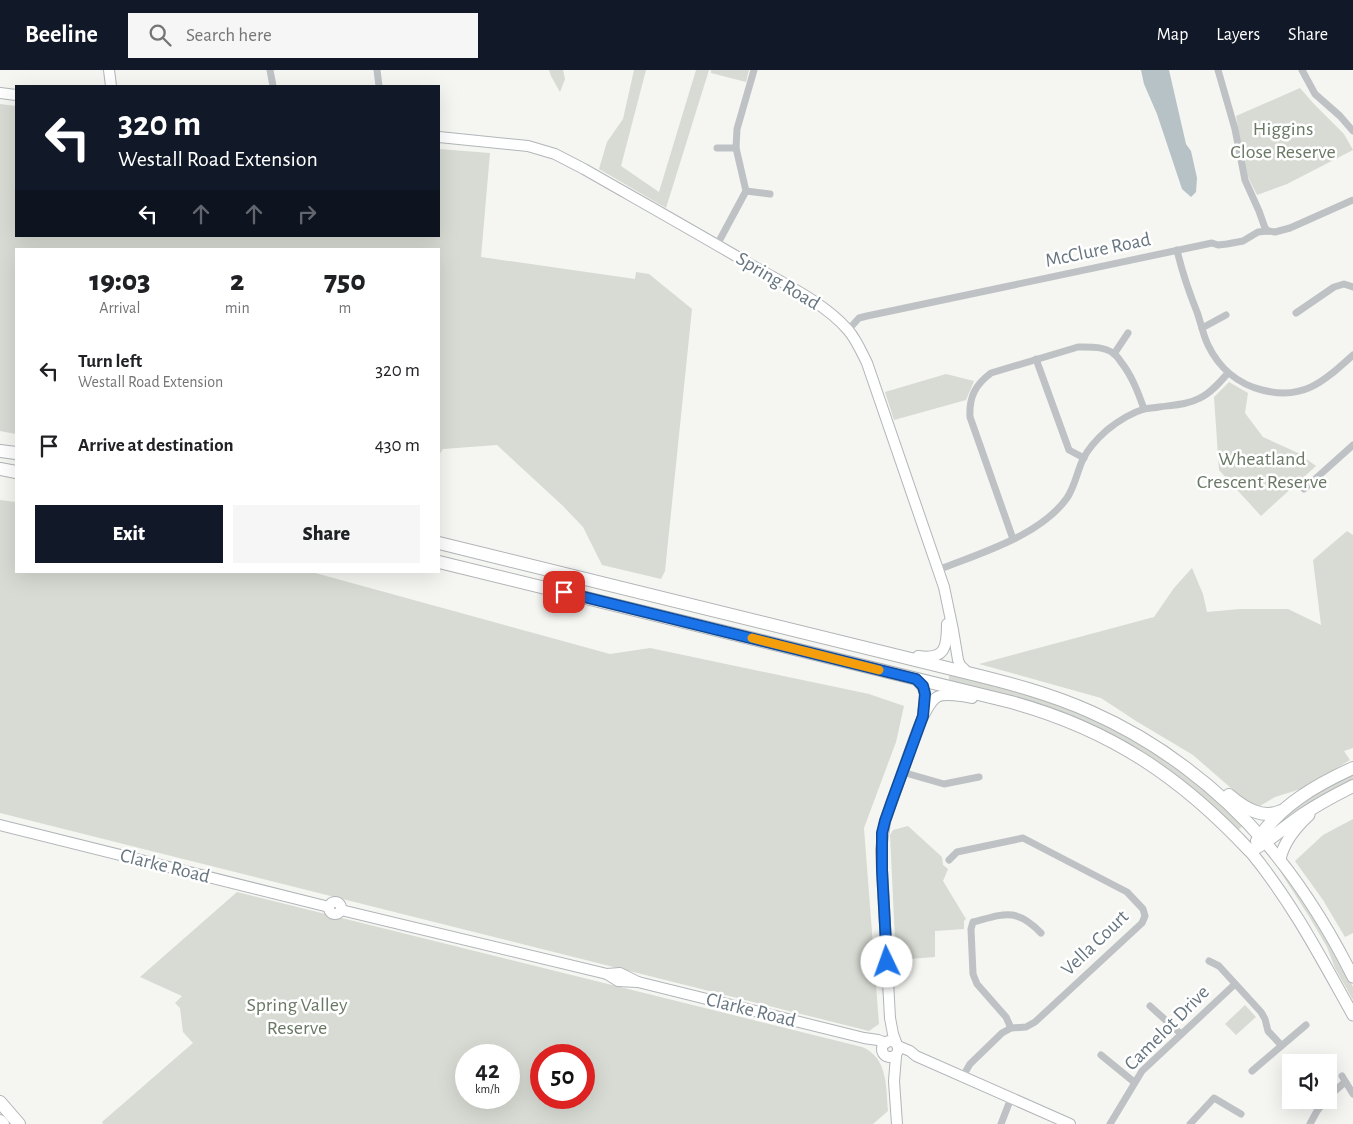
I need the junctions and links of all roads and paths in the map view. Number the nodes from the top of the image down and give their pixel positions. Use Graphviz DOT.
graph roads {
  1 [pos="109,70"];
  2 [pos="270,70"];
  3 [pos="377,70"];
  4 [pos="754,70"];
  5 [pos="1218,70"];
  6 [pos="1302,70"];
  7 [pos="111,85"];
  8 [pos="273,85"];
  9 [pos="379,85"];
  10 [pos="0,93"];
  11 [pos="15,95"];
  12 [pos="1352,129"];
  13 [pos="440,137"];
  14 [pos="717,148"];
  15 [pos="736,148"];
  16 [pos="746,191"];
  17 [pos="770,194"];
  18 [pos="1353,200"];
  19 [pos="1268,231"];
  20 [pos="717,245"];
  21 [pos="1177,250"];
  22 [pos="1353,287"];
  23 [pos="1296,313"];
  24 [pos="1226,315"];
  25 [pos="1202,328"];
  26 [pos="848,330"];
  27 [pos="1128,333"];
  28 [pos="1114,354"];
  29 [pos="1353,355"];
  30 [pos="1036,359"];
  31 [pos="1228,373"];
  32 [pos="1144,409"];
  33 [pos="1353,445"];
  34 [pos="0,451"];
  35 [pos="15,453"];
  36 [pos="1084,458"];
  37 [pos="0,469"];
  38 [pos="15,472"];
  39 [pos="1304,490"];
  40 [pos="1013,539"];
  41 [pos="440,543"];
  42 [pos="440,562"];
  43 [pos="938,570"];
  44 [pos="947,600"];
  45 [pos="868,648"];
  46 [pos="968,672"];
  47 [pos="916,679"];
  48 [pos="1042,711"];
  49 [pos="923,716"];
  50 [pos="1173,759"];
  51 [pos="1353,768"];
  52 [pos="902,772"];
  53 [pos="979,776"];
  54 [pos="1353,786"];
  55 [pos="1321,802"];
  56 [pos="1283,810"];
  57 [pos="0,825"];
  58 [pos="1263,839"];
  59 [pos="1250,851"];
  60 [pos="1280,858"];
  61 [pos="949,860"];
  62 [pos="1041,933"];
  63 [pos="1209,961"];
  64 [pos="1353,977"];
  65 [pos="1235,984"];
  66 [pos="1150,1006"];
  67 [pos="1353,1015"];
  68 [pos="1306,1025"];
  69 [pos="1011,1028"];
  70 [pos="1181,1034"];
  71 [pos="1281,1045"];
  72 [pos="891,1049"];
  73 [pos="1101,1055"];
  74 [pos="1252,1071"];
  75 [pos="963,1076"];
  76 [pos="1134,1082"];
  77 [pos="1337,1087"];
  78 [pos="1353,1094"];
  79 [pos="1011,1098"];
  80 [pos="0,1102"];
  81 [pos="1319,1109"];
  82 [pos="1240,1114"];
  83 [pos="0,1121"];
  84 [pos="3,1124"];
  85 [pos="19,1124"];
  86 [pos="897,1124"];
  87 [pos="1001,1124"];
  88 [pos="1070,1124"];
  89 [pos="1110,1124"];
  90 [pos="1190,1124"];
  91 [pos="1310,1124"];
  1 -- 7 [label="main road"];
  2 -- 8 [label="street"];
  3 -- 9 [label="street"];
  4 -- 15 [label="street"];
  5 -- 19 [label="street"];
  6 -- 12 [label="street"];
  10 -- 11 [label="main road"];
  13 -- 20 [label="main road, Spring Road"];
  14 -- 15 [label="street"];
  15 -- 16 [label="street"];
  16 -- 17 [label="street"];
  16 -- 20 [label="street"];
  18 -- 19 [label="street, McClure Road"];
  19 -- 21 [label="street, McClure Road"];
  20 -- 26 [label="main road, Spring Road"];
  21 -- 25 [label="street"];
  21 -- 26 [label="street, McClure Road"];
  22 -- 23 [label="street"];
  24 -- 25 [label="street"];
  25 -- 31 [label="street"];
  26 -- 43 [label="main road, Spring Road"];
  27 -- 28 [label="street"];
  28 -- 30 [label="street"];
  28 -- 32 [label="street"];
  29 -- 31 [label="street"];
  30 -- 36 [label="street"];
  30 -- 40 [label="street"];
  31 -- 32 [label="street"];
  32 -- 36 [label="street"];
  33 -- 39 [label="street"];
  34 -- 35 [label="highway"];
  36 -- 40 [label="street"];
  37 -- 38 [label="highway"];
  40 -- 43 [label="street"];
  41 -- 45 [label="highway"];
  42 -- 47 [label="highway"];
  43 -- 44 [label="main road, Spring Road"];
  44 -- 45 [label="main road, Spring Road"];
  44 -- 46 [label="main road, Spring Road"];
  45 -- 46 [label="highway"];
  46 -- 50 [label="highway"];
  47 -- 48 [label="highway"];
  47 -- 49 [label="main road"];
  48 -- 49 [label="main road"];
  48 -- 59 [label="highway"];
  49 -- 52 [label="main road"];
  50 -- 56 [label="highway"];
  50 -- 58 [label="highway"];
  51 -- 56 [label="highway"];
  52 -- 53 [label="street"];
  52 -- 72 [label="main road"];
  54 -- 55 [label="highway"];
  55 -- 58 [label="highway"];
  55 -- 60 [label="main road"];
  56 -- 58 [label="highway"];
  57 -- 72 [label="main road, Clarke Road"];
  58 -- 59 [label="highway"];
  58 -- 60 [label="main road"];
  59 -- 67 [label="main road"];
  60 -- 64 [label="main road"];
  61 -- 69 [label="street, Vella Court"];
  62 -- 69 [label="street"];
  63 -- 65 [label="street"];
  65 -- 70 [label="street, Camelot Drive"];
  65 -- 71 [label="street"];
  66 -- 70 [label="street"];
  68 -- 71 [label="street"];
  69 -- 75 [label="street, Vella Court"];
  70 -- 76 [label="street, Camelot Drive"];
  71 -- 74 [label="street"];
  72 -- 75 [label="main road, Clarke Road"];
  72 -- 86 [label="main road"];
  73 -- 76 [label="street"];
  75 -- 79 [label="main road, Clarke Road"];
  76 -- 89 [label="street, Camelot Drive"];
  77 -- 78 [label="street"];
  79 -- 87 [label="street"];
  79 -- 88 [label="main road, Clarke Road"];
  80 -- 85 [label="highway"];
  81 -- 91 [label="street"];
  82 -- 90 [label="street"];
  83 -- 84 [label="highway"];
}
